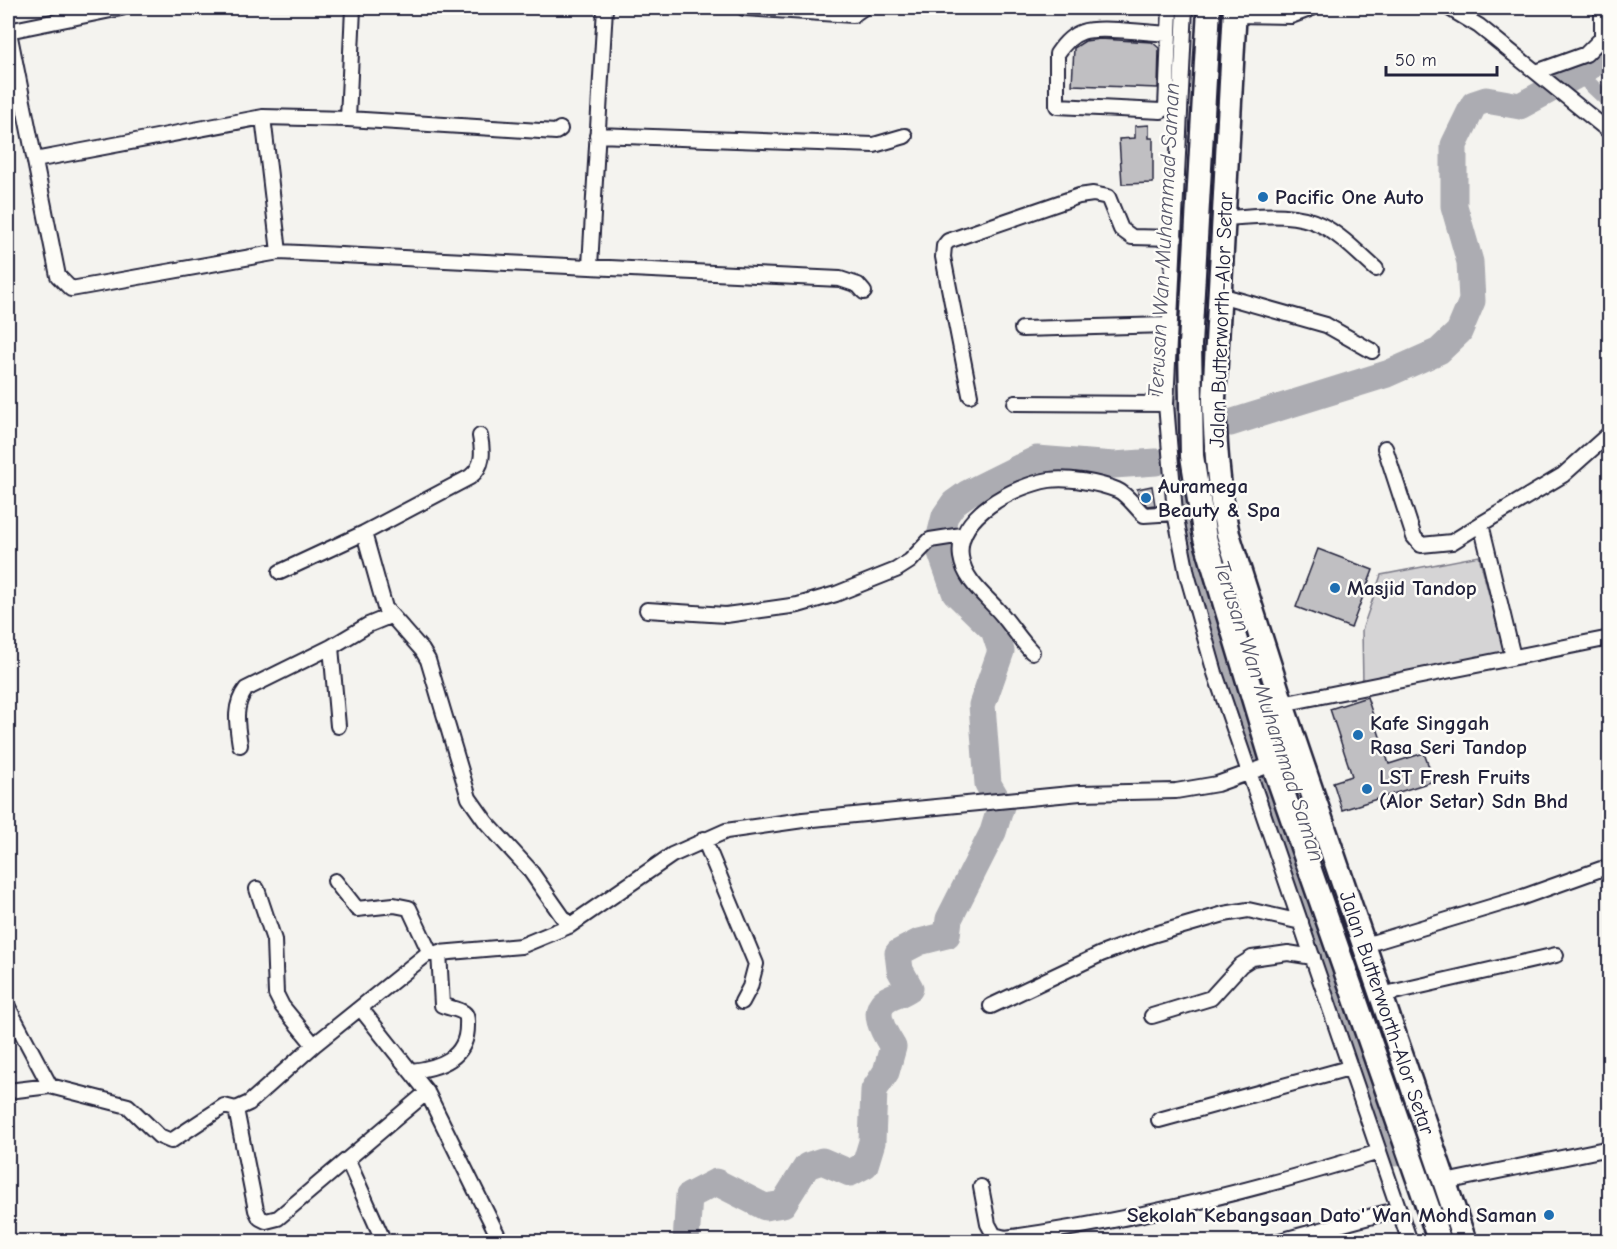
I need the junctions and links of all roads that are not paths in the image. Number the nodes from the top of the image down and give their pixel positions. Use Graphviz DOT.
graph roads {
  1 [pos="121,8"];
  2 [pos="353,8"];
  3 [pos="605,8"];
  4 [pos="744,8"];
  5 [pos="863,8"];
  6 [pos="1170,8"];
  7 [pos="1185,8"];
  8 [pos="1209,8"];
  9 [pos="1312,8"];
  10 [pos="1449,8"];
  11 [pos="1602,8"];
  12 [pos="1234,11"];
  13 [pos="8,29"];
  14 [pos="1169,34"];
  15 [pos="1541,77"];
  16 [pos="1167,85"];
  17 [pos="1182,86"];
  18 [pos="263,117"];
  19 [pos="348,119"];
  20 [pos="560,129"];
  21 [pos="1610,132"];
  22 [pos="597,135"];
  23 [pos="905,136"];
  24 [pos="35,160"];
  25 [pos="1223,218"];
  26 [pos="1175,238"];
  27 [pos="279,252"];
  28 [pos="590,266"];
  29 [pos="1376,269"];
  30 [pos="864,292"];
  31 [pos="1220,295"];
  32 [pos="1168,325"];
  33 [pos="1022,329"];
  34 [pos="1372,351"];
  35 [pos="970,395"];
  36 [pos="1016,403"];
  37 [pos="1166,404"];
  38 [pos="1610,432"];
  39 [pos="480,436"];
  40 [pos="1385,448"];
  41 [pos="1175,513"];
  42 [pos="1481,524"];
  43 [pos="364,532"];
  44 [pos="960,535"];
  45 [pos="280,572"];
  46 [pos="647,610"];
  47 [pos="390,616"];
  48 [pos="1610,638"];
  49 [pos="331,647"];
  50 [pos="1032,652"];
  51 [pos="1513,657"];
  52 [pos="1282,704"];
  53 [pos="338,726"];
  54 [pos="240,745"];
  55 [pos="1273,764"];
  56 [pos="1249,773"];
  57 [pos="704,839"];
  58 [pos="1610,869"];
  59 [pos="335,881"];
  60 [pos="257,889"];
  61 [pos="1301,922"];
  62 [pos="569,926"];
  63 [pos="1365,945"];
  64 [pos="434,952"];
  65 [pos="1556,955"];
  66 [pos="1313,957"];
  67 [pos="1381,994"];
  68 [pos="742,1002"];
  69 [pos="991,1006"];
  70 [pos="8,1007"];
  71 [pos="361,1009"];
  72 [pos="1152,1016"];
  73 [pos="314,1045"];
  74 [pos="1349,1068"];
  75 [pos="412,1071"];
  76 [pos="50,1086"];
  77 [pos="8,1090"];
  78 [pos="427,1092"];
  79 [pos="236,1109"];
  80 [pos="1159,1120"];
  81 [pos="1610,1148"];
  82 [pos="1379,1152"];
  83 [pos="348,1161"];
  84 [pos="1412,1163"];
  85 [pos="1386,1173"];
  86 [pos="1445,1182"];
  87 [pos="981,1187"];
  88 [pos="1400,1209"];
  89 [pos="384,1242"];
  90 [pos="501,1242"];
  91 [pos="1276,1242"];
  92 [pos="1410,1242"];
  93 [pos="1440,1242"];
  94 [pos="1465,1242"];
  1 -- 13 [label="street"];
  2 -- 19 [label="street"];
  3 -- 22 [label="street"];
  4 -- 5 [label="street"];
  6 -- 14 [label="street"];
  7 -- 17 [label="street"];
  8 -- 55 [label="main road, Jalan Butterworth-Alor Setar"];
  9 -- 12 [label="street"];
  10 -- 15 [label="street"];
  11 -- 15 [label="street"];
  12 -- 25 [label="main road, Jalan Butterworth-Alor Setar"];
  13 -- 24 [label="street"];
  14 -- 16 [label="street"];
  14 -- 16 [label="street"];
  15 -- 21 [label="street"];
  16 -- 17 [label="street"];
  17 -- 26 [label="street"];
  18 -- 19 [label="street"];
  18 -- 24 [label="street"];
  18 -- 27 [label="street"];
  19 -- 20 [label="street"];
  22 -- 23 [label="street"];
  22 -- 28 [label="street"];
  24 -- 27 [label="street"];
  25 -- 29 [label="street"];
  25 -- 31 [label="main road, Jalan Butterworth-Alor Setar"];
  26 -- 32 [label="street"];
  26 -- 35 [label="street"];
  27 -- 28 [label="street"];
  28 -- 30 [label="street"];
  31 -- 34 [label="street"];
  31 -- 52 [label="main road, Jalan Butterworth-Alor Setar"];
  32 -- 33 [label="street"];
  32 -- 37 [label="street"];
  36 -- 37 [label="street"];
  37 -- 41 [label="street"];
  38 -- 42 [label="street"];
  39 -- 43 [label="street"];
  40 -- 42 [label="street"];
  41 -- 44 [label="street"];
  41 -- 56 [label="street"];
  42 -- 51 [label="street"];
  43 -- 45 [label="street"];
  43 -- 47 [label="street"];
  44 -- 46 [label="street"];
  44 -- 50 [label="street"];
  47 -- 49 [label="street"];
  47 -- 62 [label="street"];
  48 -- 51 [label="street"];
  49 -- 53 [label="street"];
  49 -- 54 [label="street"];
  51 -- 52 [label="street"];
  52 -- 63 [label="main road, Jalan Butterworth-Alor Setar"];
  55 -- 56 [label="street"];
  55 -- 84 [label="main road, Jalan Butterworth-Alor Setar"];
  56 -- 57 [label="street"];
  56 -- 61 [label="street"];
  57 -- 62 [label="street"];
  57 -- 68 [label="street"];
  58 -- 63 [label="street"];
  59 -- 64 [label="street"];
  60 -- 73 [label="street"];
  61 -- 66 [label="street"];
  61 -- 69 [label="street"];
  62 -- 64 [label="street"];
  63 -- 67 [label="main road, Jalan Butterworth-Alor Setar"];
  64 -- 71 [label="street"];
  64 -- 75 [label="street"];
  65 -- 67 [label="street"];
  66 -- 72 [label="street"];
  66 -- 74 [label="street"];
  67 -- 86 [label="main road, Jalan Butterworth-Alor Setar"];
  70 -- 76 [label="street"];
  71 -- 73 [label="street"];
  71 -- 75 [label="street"];
  73 -- 79 [label="street"];
  74 -- 80 [label="street"];
  74 -- 82 [label="street"];
  75 -- 78 [label="street"];
  76 -- 77 [label="street"];
  76 -- 79 [label="street"];
  78 -- 83 [label="street"];
  78 -- 90 [label="street"];
  79 -- 83 [label="street"];
  81 -- 86 [label="street"];
  82 -- 85 [label="street"];
  82 -- 87 [label="street"];
  83 -- 89 [label="street"];
  84 -- 85 [label="street"];
  84 -- 93 [label="main road, Jalan Butterworth-Alor Setar"];
  85 -- 88 [label="street"];
  86 -- 94 [label="main road, Jalan Butterworth-Alor Setar"];
  88 -- 91 [label="street"];
  88 -- 92 [label="street"];
}
